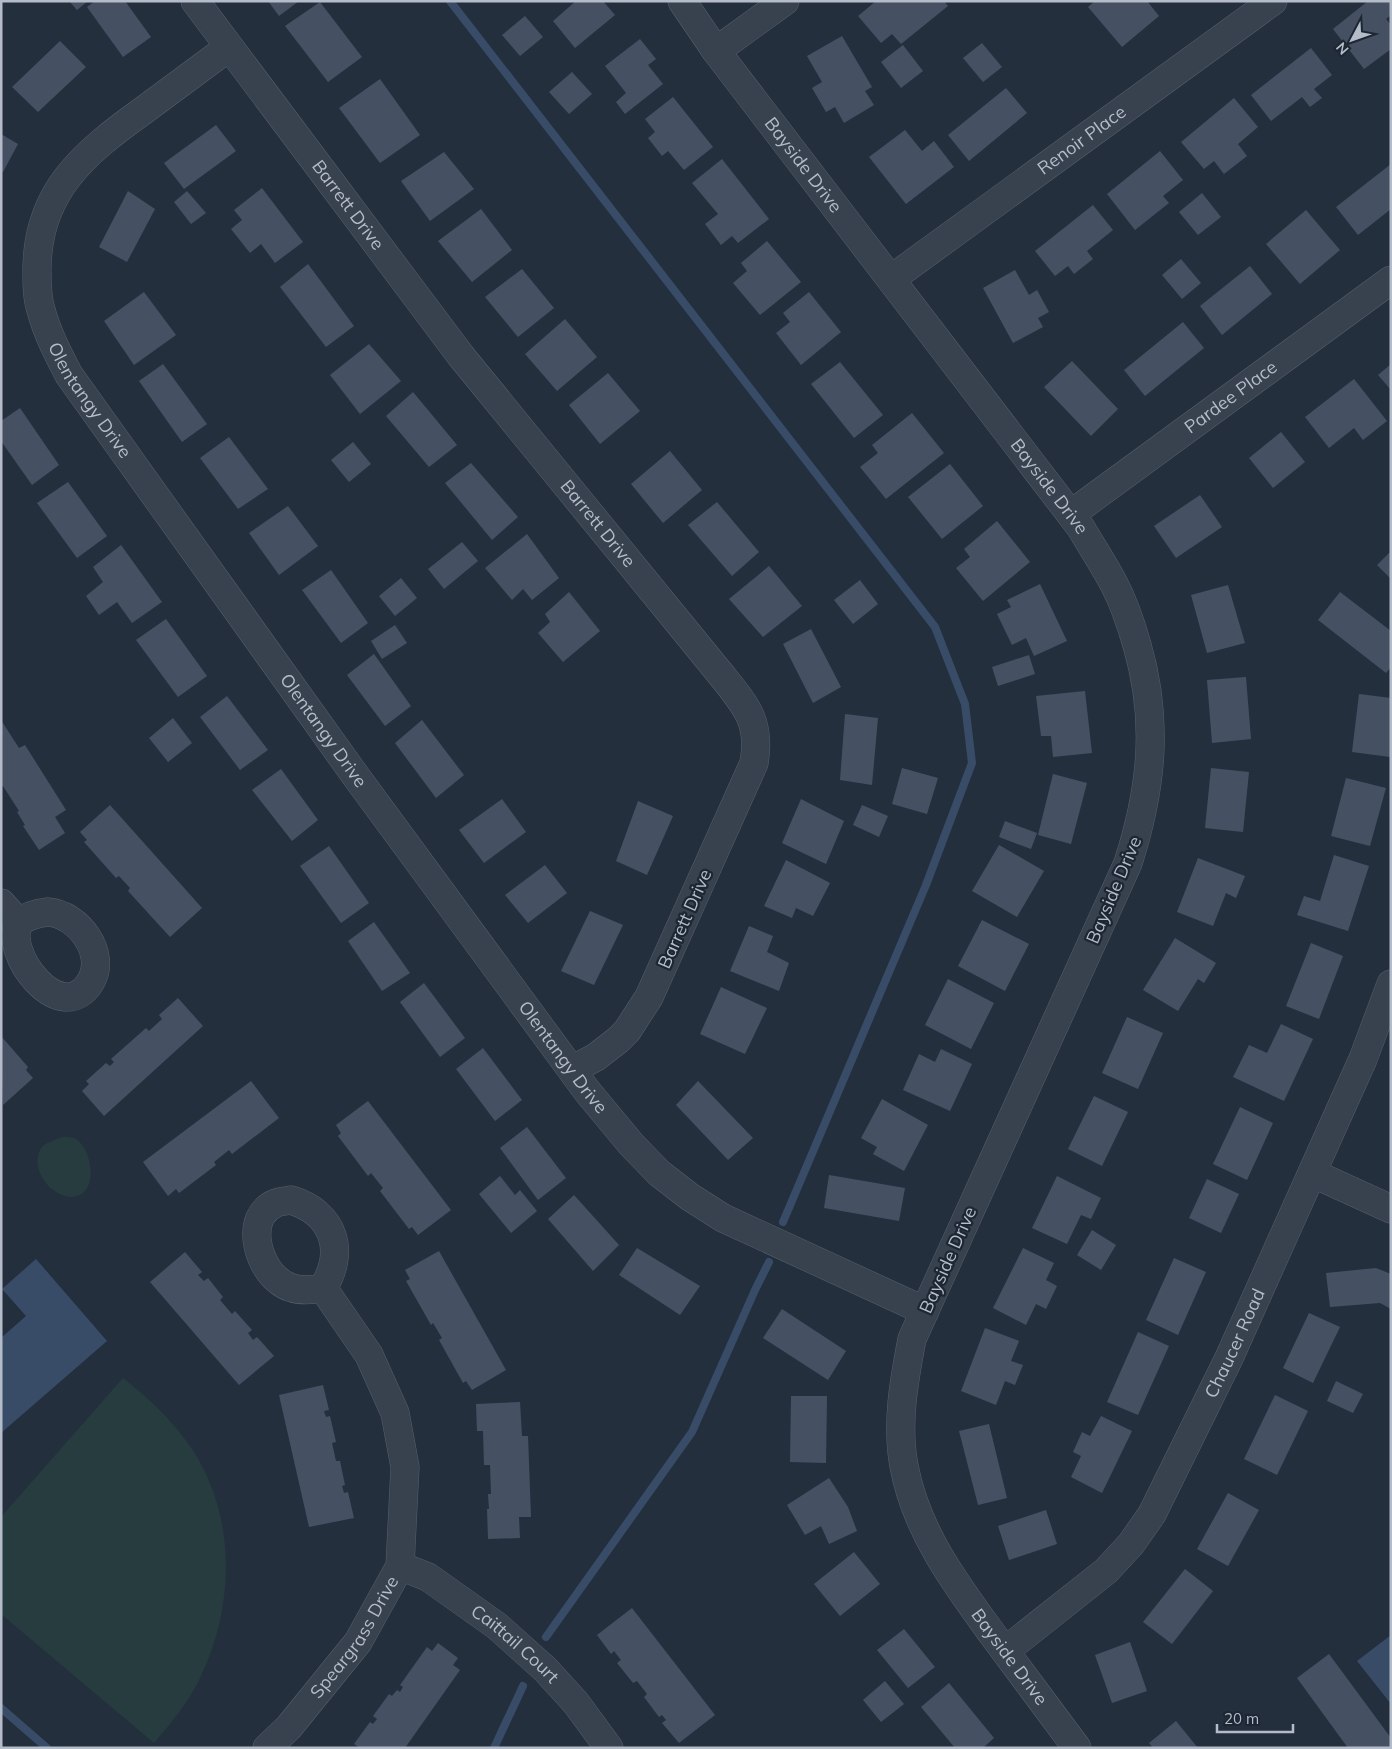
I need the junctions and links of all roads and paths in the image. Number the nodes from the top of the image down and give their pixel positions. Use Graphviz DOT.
graph roads {
  1 [pos="196,1"];
  2 [pos="682,1"];
  3 [pos="785,1"];
  4 [pos="1273,1"];
  5 [pos="229,47"];
  6 [pos="716,51"];
  7 [pos="892,279"];
  8 [pos="1391,280"];
  9 [pos="1071,514"];
  10 [pos="1391,984"];
  11 [pos="572,1070"];
  12 [pos="1312,1173"];
  13 [pos="1391,1209"];
  14 [pos="323,1288"];
  15 [pos="925,1311"];
  16 [pos="400,1566"];
  17 [pos="1005,1651"];
  18 [pos="267,1748"];
  19 [pos="609,1748"];
  20 [pos="1077,1748"];
  1 -- 5 [label="street, Barrett Drive"];
  2 -- 6 [label="street, Bayside Drive"];
  3 -- 6 [label="street"];
  4 -- 7 [label="street, Renoir Place"];
  5 -- 11 [label="street, Barrett Drive"];
  5 -- 11 [label="street, Olentangy Drive"];
  6 -- 7 [label="street, Bayside Drive"];
  7 -- 9 [label="street, Bayside Drive"];
  8 -- 9 [label="street, Pardee Place"];
  9 -- 15 [label="street, Bayside Drive"];
  10 -- 12 [label="street, Chaucer Road"];
  11 -- 15 [label="street, Olentangy Drive"];
  12 -- 13 [label="street"];
  12 -- 17 [label="street, Chaucer Road"];
  14 -- 16 [label="street, Speargrass Drive"];
  15 -- 17 [label="street, Bayside Drive"];
  16 -- 18 [label="street, Speargrass Drive"];
  16 -- 19 [label="street, Caittail Court"];
  17 -- 20 [label="street, Bayside Drive"];
}
